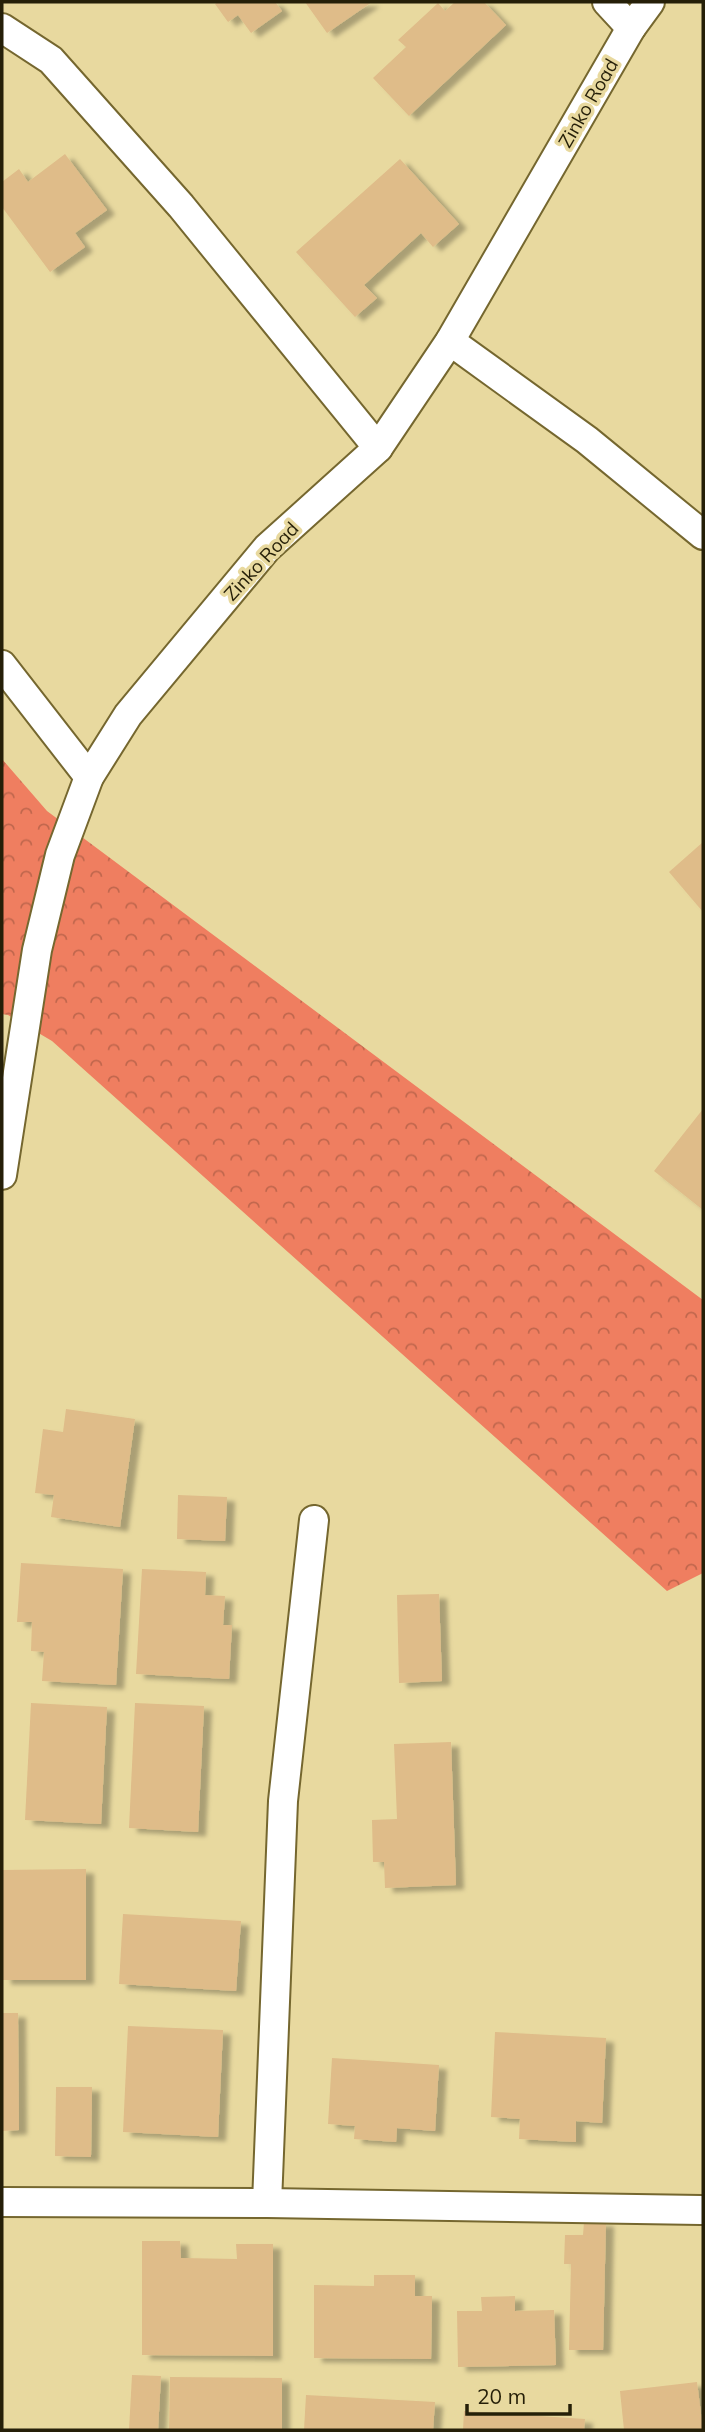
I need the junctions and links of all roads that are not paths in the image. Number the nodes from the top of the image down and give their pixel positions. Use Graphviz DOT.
graph roads {
  1 [pos="607,2"];
  2 [pos="650,2"];
  3 [pos="631,28"];
  4 [pos="2,29"];
  5 [pos="450,341"];
  6 [pos="378,448"];
  7 [pos="703,535"];
  8 [pos="2,665"];
  9 [pos="89,777"];
  10 [pos="2,1175"];
  11 [pos="314,1520"];
  12 [pos="2,2202"];
  13 [pos="267,2203"];
  14 [pos="701,2210"];
  1 -- 3 [label="street"];
  2 -- 3 [label="street, Zinko Road"];
  3 -- 5 [label="street, Zinko Road"];
  4 -- 6 [label="street"];
  5 -- 6 [label="street, Zinko Road"];
  5 -- 7 [label="street"];
  6 -- 9 [label="street, Zinko Road"];
  8 -- 9 [label="street"];
  9 -- 10 [label="street, Zinko Road"];
  11 -- 13 [label="street"];
  12 -- 13 [label="street"];
  13 -- 14 [label="street"];
}
